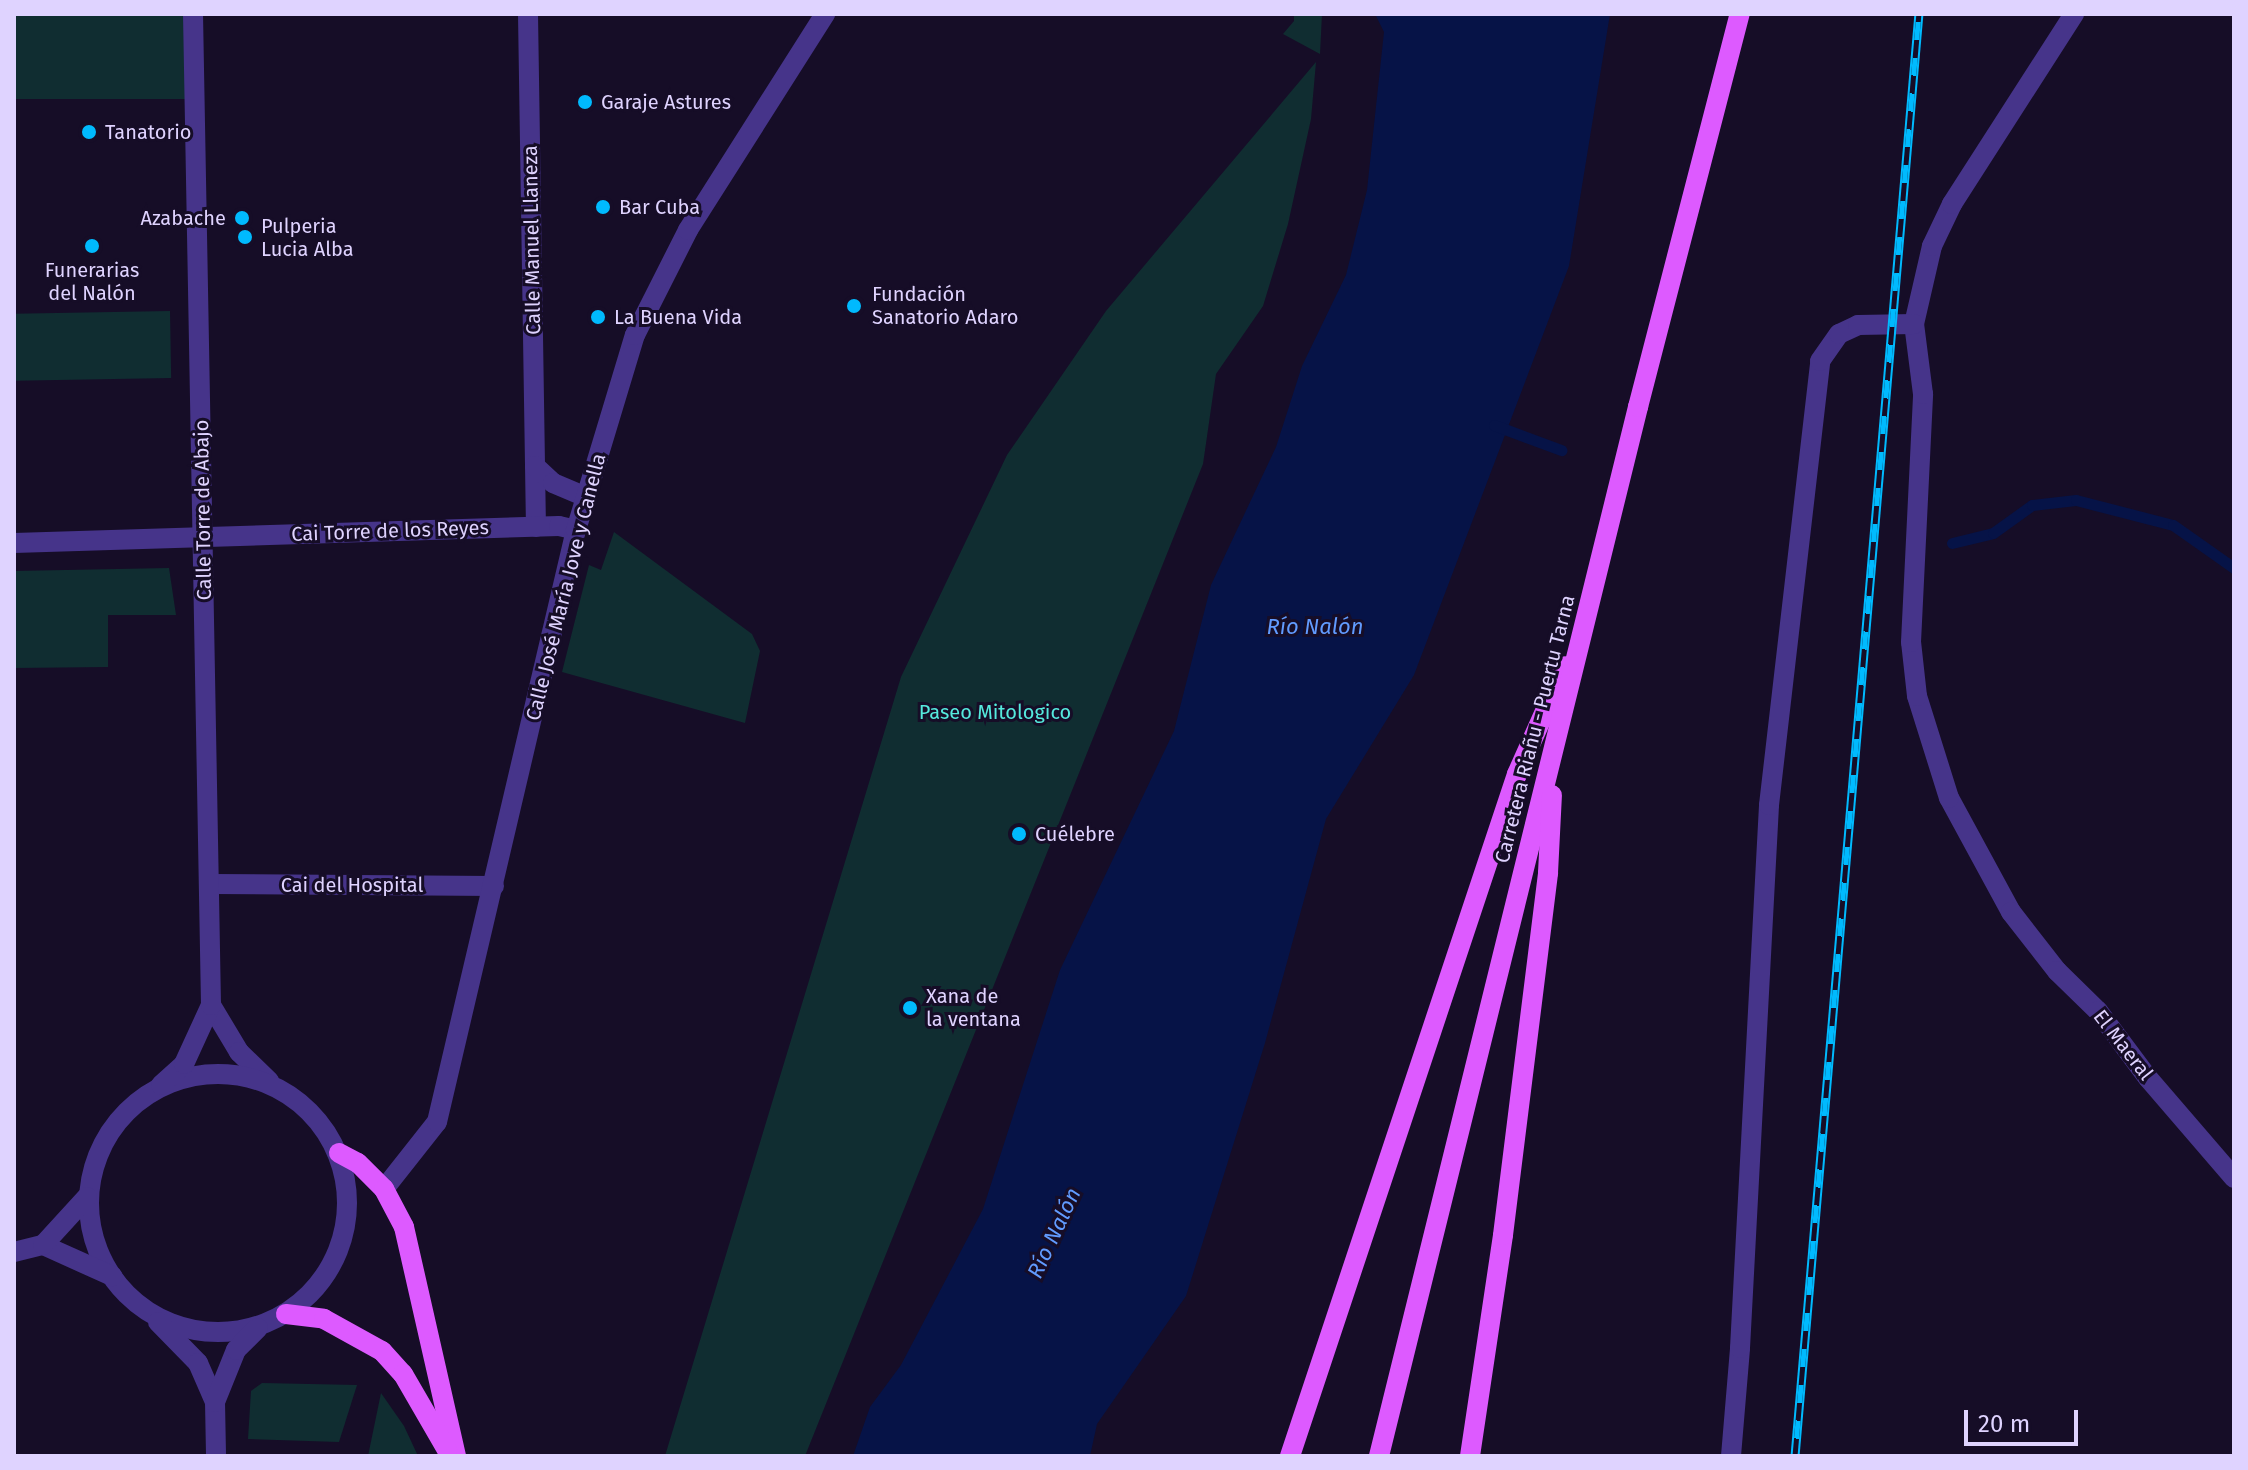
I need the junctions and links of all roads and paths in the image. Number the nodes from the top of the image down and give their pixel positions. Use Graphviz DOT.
graph roads {
  1 [pos="193,14"];
  2 [pos="528,14"];
  3 [pos="825,14"];
  4 [pos="1740,14"];
  5 [pos="2074,14"];
  6 [pos="1914,324"];
  7 [pos="535,466"];
  8 [pos="586,497"];
  9 [pos="536,527"];
  10 [pos="576,530"];
  11 [pos="204,536"];
  12 [pos="14,543"];
  13 [pos="1589,611"];
  14 [pos="1555,743"];
  15 [pos="211,884"];
  16 [pos="494,886"];
  17 [pos="211,1005"];
  18 [pos="272,1084"];
  19 [pos="161,1085"];
  20 [pos="339,1153"];
  21 [pos="2234,1178"];
  22 [pos="384,1189"];
  23 [pos="87,1197"];
  24 [pos="43,1245"];
  25 [pos="14,1252"];
  26 [pos="113,1276"];
  27 [pos="286,1314"];
  28 [pos="153,1316"];
  29 [pos="258,1328"];
  30 [pos="215,1402"];
  31 [pos="216,1456"];
  32 [pos="450,1456"];
  33 [pos="456,1456"];
  34 [pos="1290,1456"];
  35 [pos="1379,1456"];
  36 [pos="1470,1456"];
  37 [pos="1731,1456"];
  1 -- 11 [label="street, Calle Torre de Abajo"];
  2 -- 7 [label="street, Calle Manuel Llaneza"];
  3 -- 8 [label="street, Calle José María Jove y Canella"];
  4 -- 13 [label="main road, Carretera Riañu - Puertu Tarna"];
  5 -- 6 [label="street"];
  6 -- 21 [label="street, El Maeral"];
  6 -- 37 [label="street"];
  7 -- 8 [label="street"];
  7 -- 9 [label="street, Calle Manuel Llaneza"];
  8 -- 10 [label="street, Calle José María Jove y Canella"];
  9 -- 10 [label="street, Cai Torre de los Reyes"];
  9 -- 11 [label="street, Cai Torre de los Reyes"];
  10 -- 16 [label="street, Calle José María Jove y Canella"];
  11 -- 12 [label="street, Cai Torre de los Reyes"];
  11 -- 15 [label="street, Calle Torre de Abajo"];
  13 -- 14 [label="main road, Carretera Riañu - Puertu Tarna"];
  13 -- 34 [label="main road"];
  14 -- 35 [label="main road, Carretera Riañu - Puertu Tarna"];
  14 -- 36 [label="main road"];
  15 -- 16 [label="street, Cai del Hospital"];
  15 -- 17 [label="street, Calle Torre de Abajo"];
  16 -- 22 [label="street, Calle José María Jove y Canella"];
  17 -- 18 [label="street"];
  17 -- 19 [label="street, Calle Torre de Abajo"];
  18 -- 19 [label="street"];
  18 -- 20 [label="street"];
  19 -- 23 [label="street"];
  20 -- 22 [label="main road"];
  20 -- 27 [label="street"];
  22 -- 33 [label="main road"];
  23 -- 24 [label="street"];
  23 -- 26 [label="street"];
  24 -- 25 [label="street"];
  24 -- 26 [label="street"];
  26 -- 28 [label="street"];
  27 -- 29 [label="street"];
  27 -- 32 [label="main road"];
  28 -- 29 [label="street"];
  28 -- 30 [label="street"];
  29 -- 30 [label="street"];
  30 -- 31 [label="street"];
}
